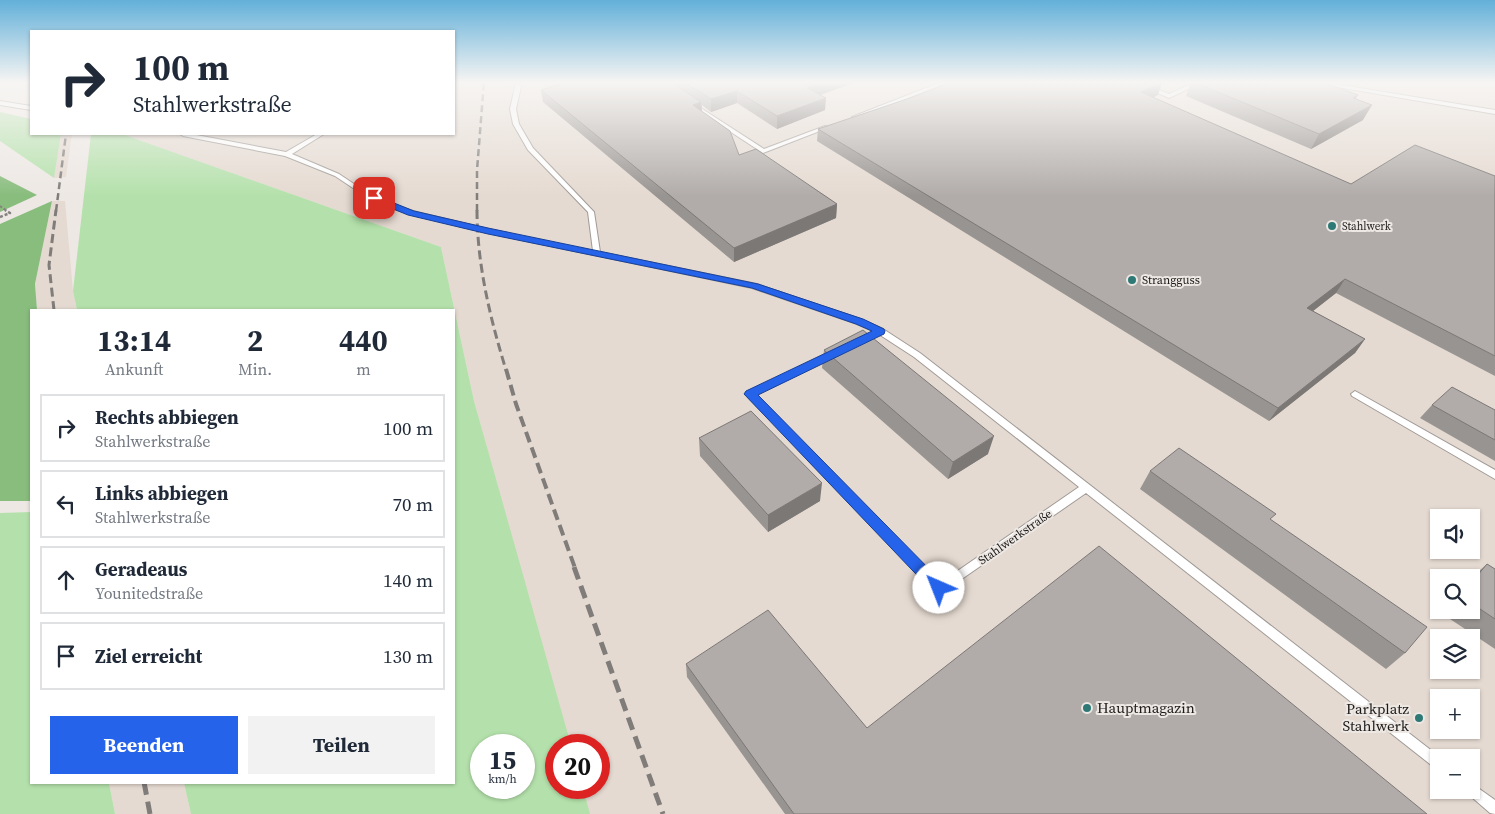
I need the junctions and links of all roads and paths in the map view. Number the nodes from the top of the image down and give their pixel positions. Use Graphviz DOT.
graph roads {
  1 [pos="515,120"];
  2 [pos="716,120"];
  3 [pos="836,124"];
  4 [pos="189,135"];
  5 [pos="206,135"];
  6 [pos="319,135"];
  7 [pos="201,137"];
  8 [pos="287,154"];
  9 [pos="0,206"];
  10 [pos="0,217"];
  11 [pos="597,253"];
  12 [pos="846,348"];
  13 [pos="1355,394"];
  14 [pos="1495,475"];
  15 [pos="1087,487"];
  16 [pos="1430,757"];
  17 [pos="1480,796"];
  18 [pos="1495,808"];
  1 -- 11 [label="lane"];
  2 -- 3 [label="lane"];
  4 -- 7 [label="lane"];
  5 -- 7 [label="lane"];
  6 -- 8 [label="lane"];
  7 -- 8 [label="lane"];
  8 -- 11 [label="lane"];
  9 -- 10 [label="path"];
  11 -- 15 [label="lane"];
  12 -- 15 [label="lane, Stahlwerkstraße"];
  13 -- 14 [label="lane"];
  15 -- 16 [label="lane"];
  17 -- 18 [label="lane"];
}
